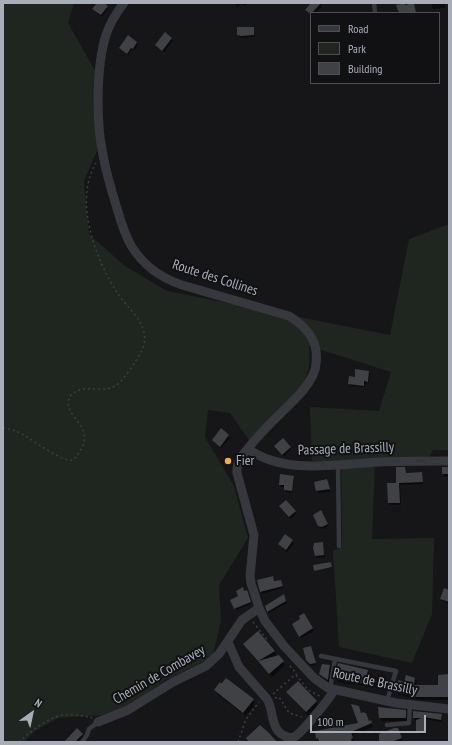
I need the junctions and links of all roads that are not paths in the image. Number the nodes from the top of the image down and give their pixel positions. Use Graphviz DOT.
graph roads {
  1 [pos="124,3"];
  2 [pos="248,449"];
  3 [pos="449,461"];
  4 [pos="338,464"];
  5 [pos="340,546"];
  6 [pos="259,608"];
  7 [pos="228,642"];
  8 [pos="321,656"];
  9 [pos="335,659"];
  10 [pos="332,689"];
  11 [pos="387,701"];
  12 [pos="410,705"];
  13 [pos="449,709"];
  14 [pos="98,722"];
  15 [pos="387,725"];
  16 [pos="291,740"];
  17 [pos="82,742"];
  1 -- 2 [label="street, Route des Collines"];
  2 -- 4 [label="street, Passage de Brassilly"];
  2 -- 6 [label="street, Route de Brassilly"];
  3 -- 4 [label="street, Passage de Brassilly"];
  4 -- 5 [label="lane"];
  6 -- 7 [label="street, Chemin de Combavey"];
  6 -- 10 [label="street, Route de Brassilly"];
  7 -- 14 [label="street, Chemin de Combavey"];
  7 -- 16 [label="street"];
  8 -- 9 [label="lane"];
  9 -- 10 [label="lane"];
  9 -- 11 [label="lane"];
  10 -- 11 [label="street, Route de Brassilly"];
  10 -- 16 [label="street"];
  11 -- 12 [label="street, Route de Brassilly"];
  12 -- 13 [label="street, Route de Brassilly"];
  12 -- 15 [label="lane"];
  14 -- 17 [label="lane"];
}
